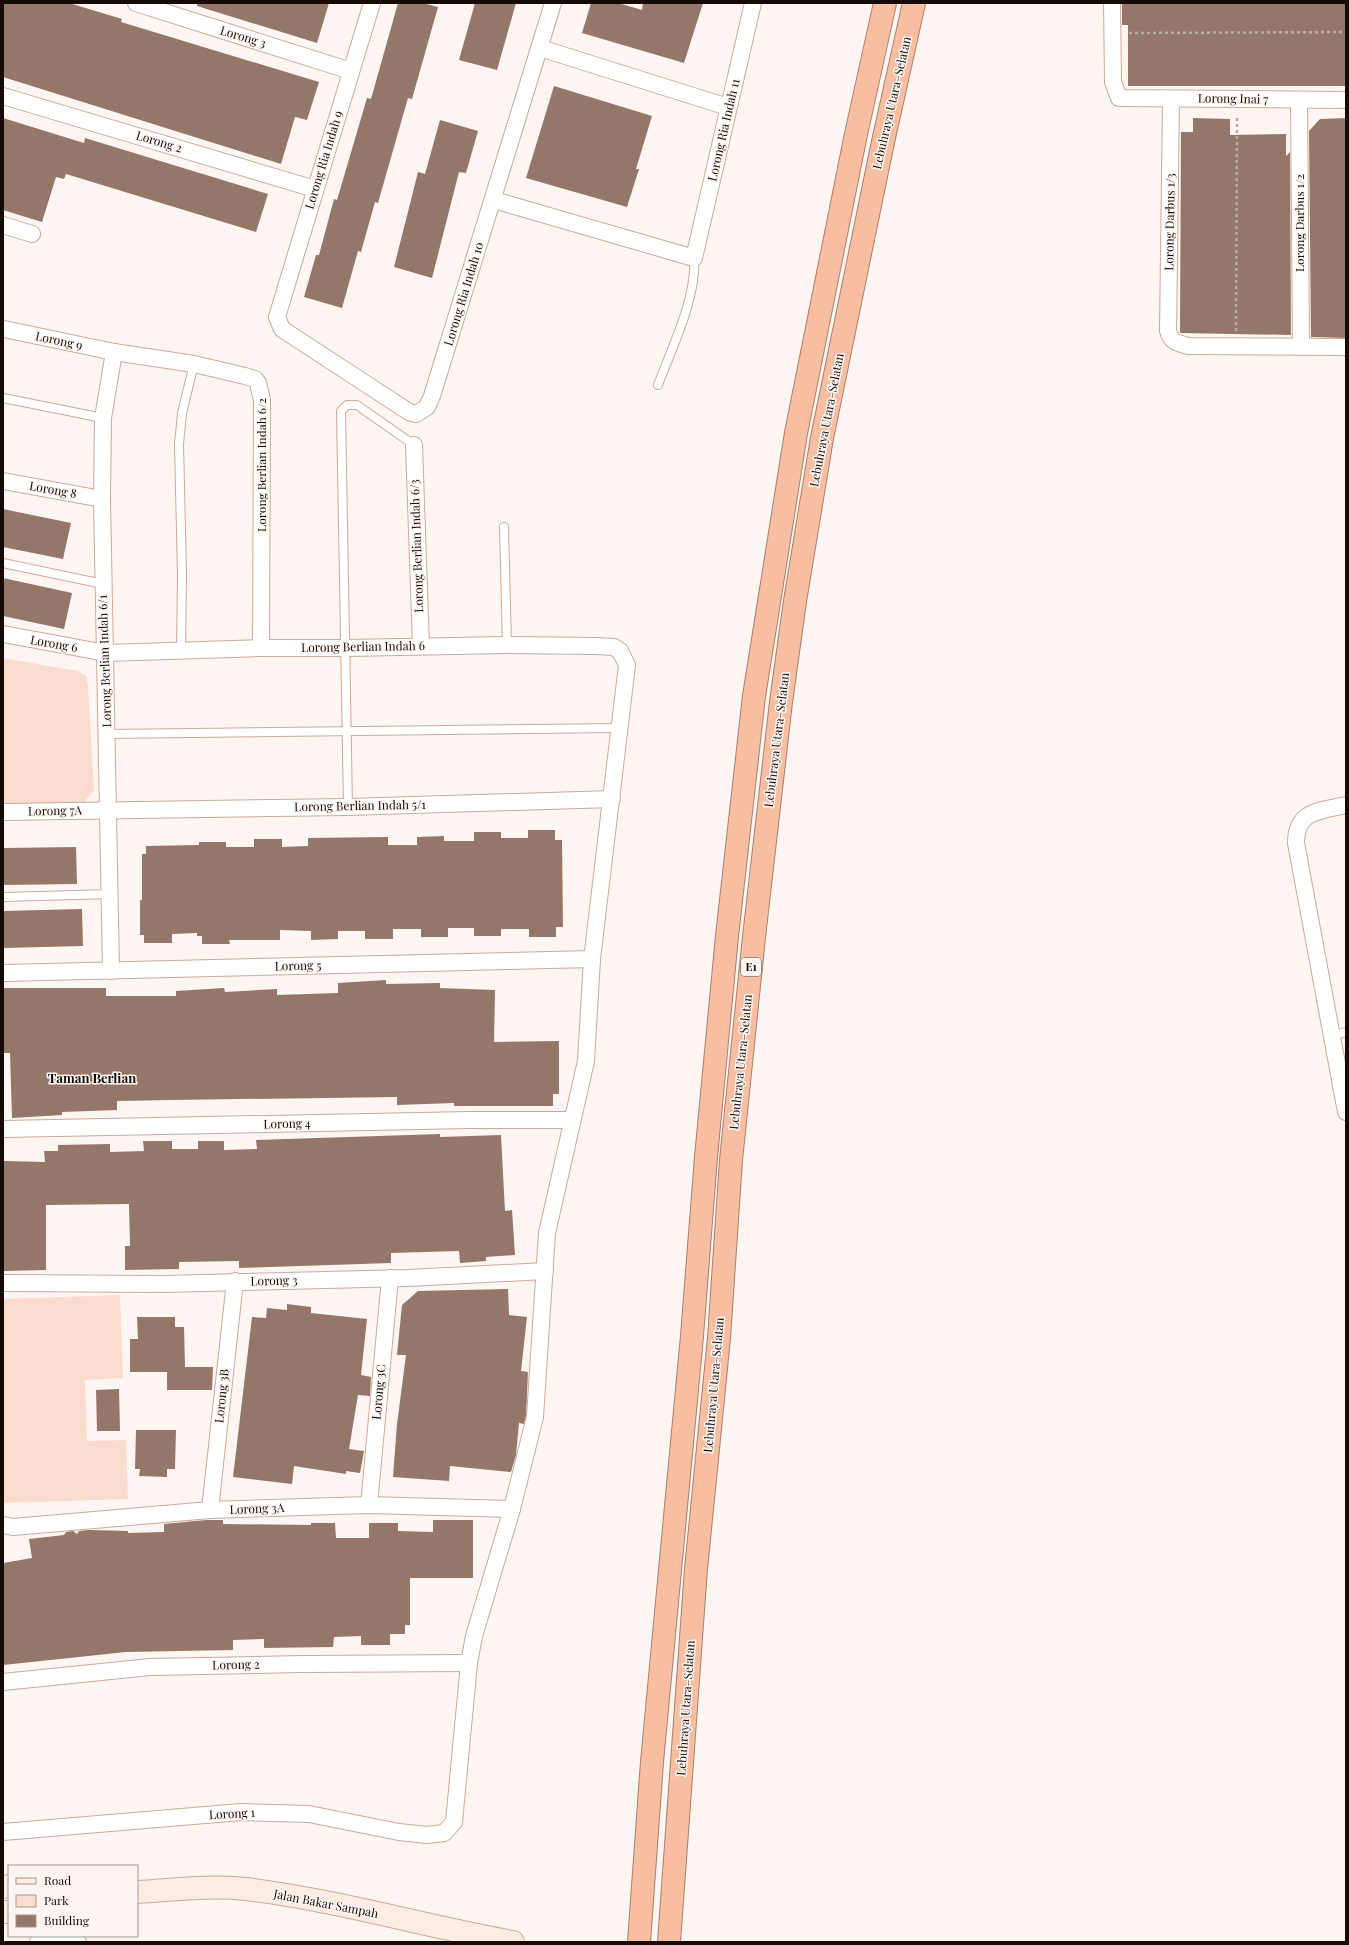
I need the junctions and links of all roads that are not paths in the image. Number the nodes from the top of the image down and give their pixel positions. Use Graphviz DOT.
graph roads {
  1 [pos="136,3"];
  2 [pos="372,3"];
  3 [pos="553,3"];
  4 [pos="753,3"];
  5 [pos="885,3"];
  6 [pos="914,3"];
  7 [pos="1112,3"];
  8 [pos="540,48"];
  9 [pos="351,70"];
  10 [pos="3,96"];
  11 [pos="1171,98"];
  12 [pos="1299,100"];
  13 [pos="1346,100"];
  14 [pos="728,107"];
  15 [pos="315,189"];
  16 [pos="494,200"];
  17 [pos="3,225"];
  18 [pos="32,234"];
  19 [pos="694,258"];
  20 [pos="277,317"];
  21 [pos="4,329"];
  22 [pos="1301,346"];
  23 [pos="1346,347"];
  24 [pos="114,352"];
  25 [pos="194,364"];
  26 [pos="658,385"];
  27 [pos="3,398"];
  28 [pos="103,418"];
  29 [pos="414,445"];
  30 [pos="3,481"];
  31 [pos="102,499"];
  32 [pos="504,527"];
  33 [pos="3,563"];
  34 [pos="103,584"];
  35 [pos="3,634"];
  36 [pos="507,645"];
  37 [pos="421,646"];
  38 [pos="261,648"];
  39 [pos="347,648"];
  40 [pos="181,651"];
  41 [pos="106,653"];
  42 [pos="621,728"];
  43 [pos="348,731"];
  44 [pos="107,734"];
  45 [pos="612,799"];
  46 [pos="1346,805"];
  47 [pos="348,807"];
  48 [pos="107,810"];
  49 [pos="3,812"];
  50 [pos="111,894"];
  51 [pos="3,897"];
  52 [pos="592,958"];
  53 [pos="111,970"];
  54 [pos="3,973"];
  55 [pos="1339,1034"];
  56 [pos="1346,1112"];
  57 [pos="572,1120"];
  58 [pos="3,1129"];
  59 [pos="545,1271"];
  60 [pos="390,1278"];
  61 [pos="235,1282"];
  62 [pos="3,1283"];
  63 [pos="369,1505"];
  64 [pos="512,1509"];
  65 [pos="210,1510"];
  66 [pos="3,1526"];
  67 [pos="469,1663"];
  68 [pos="3,1682"];
  69 [pos="3,1832"];
  70 [pos="138,1892"];
  71 [pos="38,1942"];
  72 [pos="78,1942"];
  73 [pos="513,1942"];
  74 [pos="639,1942"];
  75 [pos="669,1942"];
  1 -- 9 [label="street, Lorong 3"];
  2 -- 9 [label="street, Lorong Ria Indah 9"];
  3 -- 8 [label="street, Lorong Ria Indah 10"];
  4 -- 14 [label="street, Lorong Ria Indah 11"];
  5 -- 74 [label="highway, E1"];
  6 -- 75 [label="highway, Lebuhraya Utara–Selatan / E1"];
  7 -- 11 [label="street, Lorong Inai 7"];
  8 -- 14 [label="street"];
  8 -- 16 [label="street, Lorong Ria Indah 10"];
  9 -- 15 [label="street, Lorong Ria Indah 9"];
  10 -- 15 [label="street, Lorong 2"];
  11 -- 12 [label="street, Lorong Inai 7"];
  11 -- 22 [label="street, Lorong Darbus 1/3"];
  12 -- 13 [label="street, Lorong Inai 7"];
  12 -- 22 [label="street, Lorong Darbus 1/2"];
  14 -- 19 [label="street, Lorong Ria Indah 11"];
  15 -- 20 [label="street, Lorong Ria Indah 9"];
  16 -- 19 [label="street"];
  16 -- 20 [label="street, Lorong Ria Indah 10"];
  17 -- 18 [label="street"];
  19 -- 26 [label="lane"];
  21 -- 24 [label="street, Lorong 9"];
  22 -- 23 [label="street"];
  24 -- 25 [label="street, Lorong Berlian Indah 6/2"];
  24 -- 28 [label="street, Lorong Berlian Indah 6/1"];
  25 -- 38 [label="street, Lorong Berlian Indah 6/2"];
  25 -- 40 [label="lane"];
  27 -- 28 [label="lane"];
  28 -- 31 [label="street, Lorong Berlian Indah 6/1"];
  29 -- 37 [label="street, Lorong Berlian Indah 6/3"];
  29 -- 39 [label="lane"];
  30 -- 31 [label="street, Lorong 8"];
  31 -- 34 [label="street, Lorong Berlian Indah 6/1"];
  32 -- 36 [label="lane"];
  33 -- 34 [label="lane"];
  34 -- 41 [label="street, Lorong Berlian Indah 6/1"];
  35 -- 41 [label="street, Lorong 6"];
  36 -- 37 [label="street, Lorong Berlian Indah 6"];
  36 -- 42 [label="street, Lorong Berlian Indah 6"];
  37 -- 39 [label="street, Lorong Berlian Indah 6"];
  38 -- 39 [label="street, Lorong Berlian Indah 6"];
  38 -- 40 [label="street, Lorong Berlian Indah 6"];
  39 -- 43 [label="lane"];
  40 -- 41 [label="street, Lorong Berlian Indah 6"];
  41 -- 44 [label="street, Lorong Berlian Indah 6/1"];
  42 -- 43 [label="lane"];
  42 -- 45 [label="street"];
  43 -- 44 [label="lane"];
  43 -- 47 [label="lane"];
  44 -- 48 [label="street, Lorong Berlian Indah 6/1"];
  45 -- 47 [label="street, Lorong Berlian Indah 5/1"];
  45 -- 52 [label="street"];
  46 -- 55 [label="street"];
  47 -- 48 [label="street, Lorong Berlian Indah 5/1"];
  48 -- 49 [label="street, Lorong 7A"];
  48 -- 50 [label="street, Lorong Berlian Indah 6/1"];
  50 -- 51 [label="lane"];
  50 -- 53 [label="street, Lorong Berlian Indah 6/1"];
  52 -- 53 [label="street, Lorong 5"];
  52 -- 57 [label="street"];
  53 -- 54 [label="street, Lorong 5"];
  55 -- 56 [label="street"];
  57 -- 58 [label="street, Lorong 4"];
  57 -- 59 [label="street"];
  59 -- 60 [label="street, Lorong 3"];
  59 -- 64 [label="street"];
  60 -- 61 [label="street, Lorong 3"];
  60 -- 63 [label="street, Lorong 3C"];
  61 -- 62 [label="street, Lorong 3"];
  61 -- 65 [label="street, Lorong 3B"];
  63 -- 64 [label="street, Lorong 3A"];
  63 -- 65 [label="street, Lorong 3A"];
  64 -- 67 [label="street"];
  65 -- 66 [label="street, Lorong 3A"];
  67 -- 68 [label="street, Lorong 2"];
  67 -- 69 [label="street, Lorong 1"];
  70 -- 73 [label="main road, Jalan Bakar Sampah"];
  71 -- 72 [label="street"];
}
